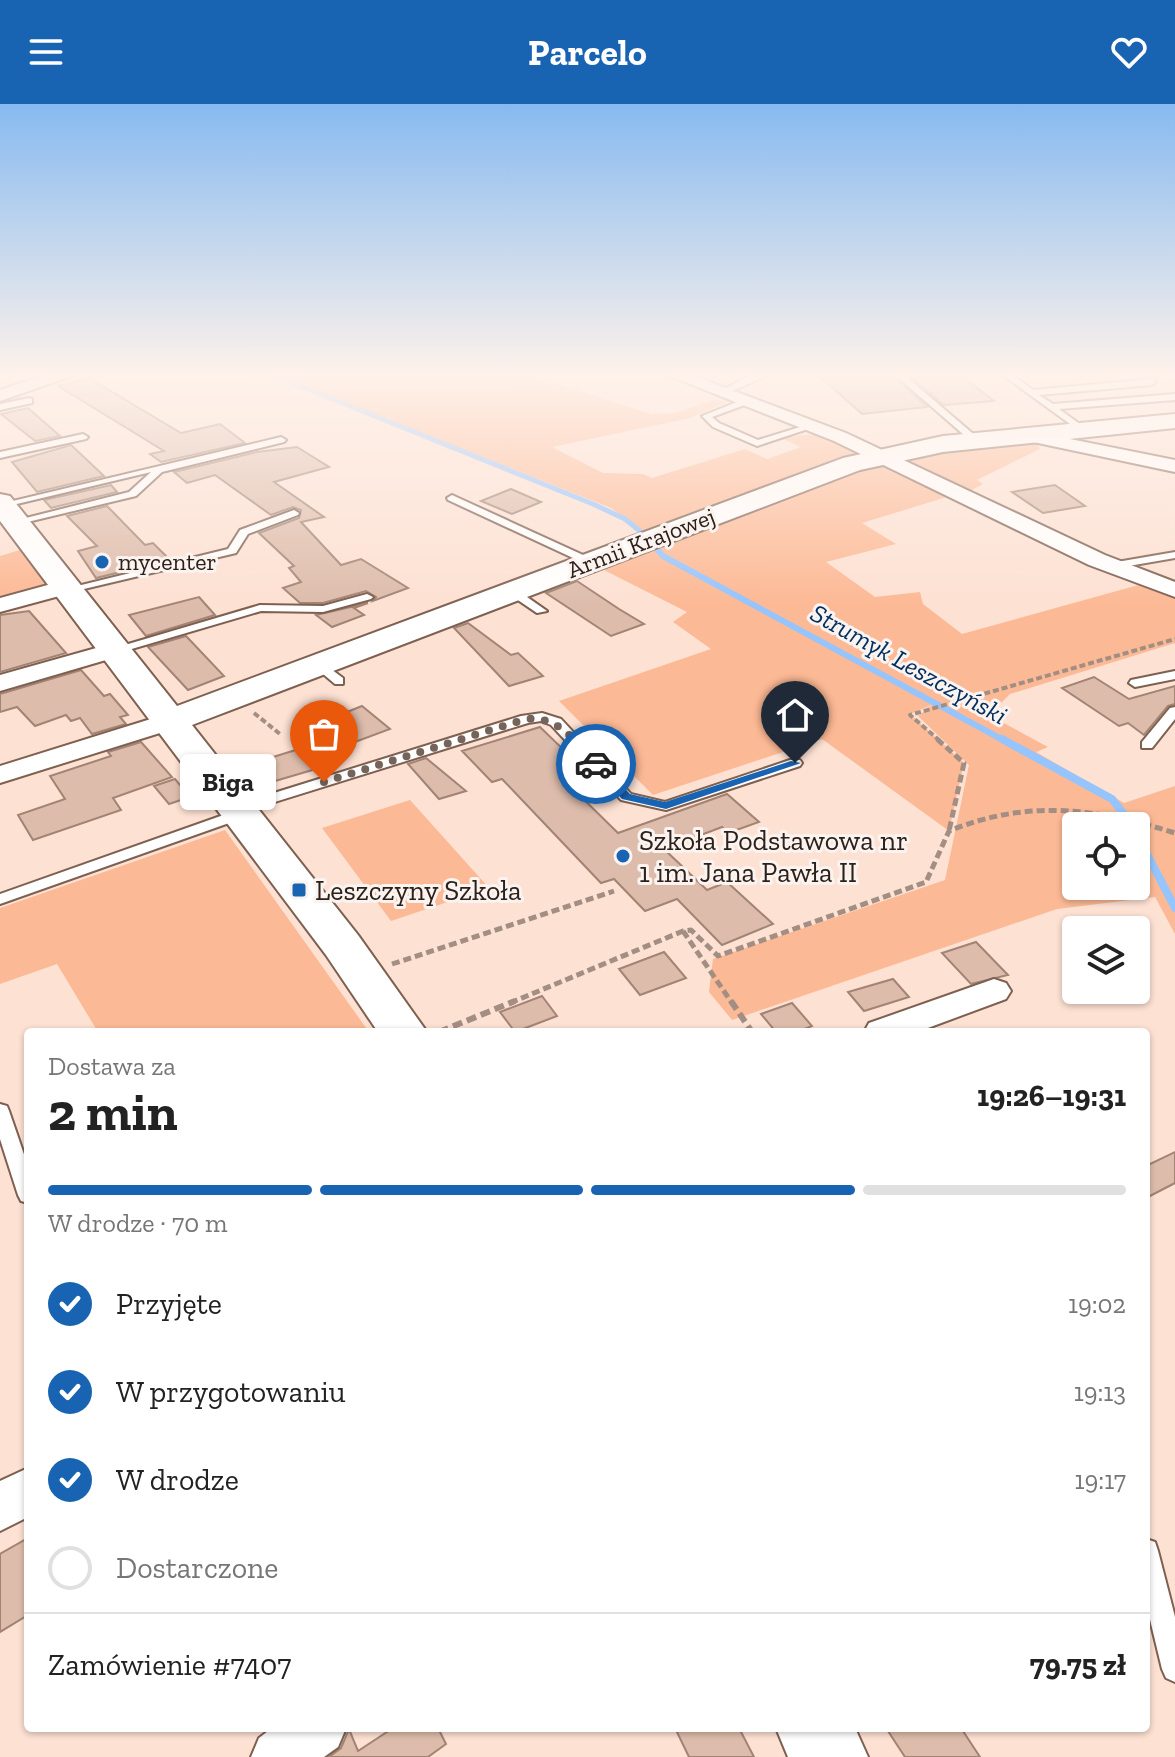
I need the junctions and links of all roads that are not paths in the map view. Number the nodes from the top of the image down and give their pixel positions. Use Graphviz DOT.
graph roads {
  1 [pos="22,450"];
  2 [pos="240,450"];
  3 [pos="869,450"];
  4 [pos="916,450"];
  5 [pos="1098,450"];
  6 [pos="0,455"];
  7 [pos="882,456"];
  8 [pos="1175,466"];
  9 [pos="152,469"];
  10 [pos="452,498"];
  11 [pos="6,510"];
  12 [pos="294,513"];
  13 [pos="1175,555"];
  14 [pos="590,562"];
  15 [pos="1111,566"];
  16 [pos="67,589"];
  17 [pos="1175,590"];
  18 [pos="513,592"];
  19 [pos="367,597"];
  20 [pos="0,605"];
  21 [pos="541,611"];
  22 [pos="114,650"];
  23 [pos="1175,675"];
  24 [pos="0,683"];
  25 [pos="1135,683"];
  26 [pos="1175,711"];
  27 [pos="170,721"];
  28 [pos="1147,745"];
  29 [pos="795,763"];
  30 [pos="0,775"];
  31 [pos="239,812"];
  32 [pos="0,899"];
  33 [pos="994,991"];
  34 [pos="400,1028"];
  35 [pos="892,1028"];
  36 [pos="0,1111"];
  37 [pos="24,1183"];
  38 [pos="1150,1567"];
  39 [pos="1175,1669"];
  40 [pos="313,1732"];
  41 [pos="815,1732"];
  42 [pos="278,1757"];
  43 [pos="830,1757"];
  1 -- 6 [label="lane"];
  2 -- 11 [label="lane"];
  3 -- 7 [label="street"];
  4 -- 7 [label="street, Armii Krajowej"];
  5 -- 8 [label="street"];
  7 -- 14 [label="street, Armii Krajowej"];
  7 -- 15 [label="street"];
  9 -- 11 [label="lane"];
  10 -- 14 [label="lane"];
  11 -- 16 [label="street"];
  12 -- 16 [label="lane"];
  13 -- 15 [label="lane"];
  14 -- 18 [label="street, Armii Krajowej"];
  15 -- 17 [label="street"];
  16 -- 20 [label="street"];
  16 -- 22 [label="street"];
  18 -- 21 [label="lane"];
  18 -- 27 [label="street, Armii Krajowej"];
  19 -- 22 [label="lane"];
  22 -- 24 [label="street"];
  22 -- 27 [label="street"];
  23 -- 25 [label="lane"];
  26 -- 28 [label="lane"];
  27 -- 30 [label="street"];
  27 -- 31 [label="street"];
  29 -- 31 [label="lane"];
  31 -- 32 [label="lane"];
  31 -- 34 [label="street"];
  33 -- 35 [label="street"];
  36 -- 37 [label="lane"];
  38 -- 39 [label="lane"];
  40 -- 42 [label="street"];
  41 -- 43 [label="street"];
}
